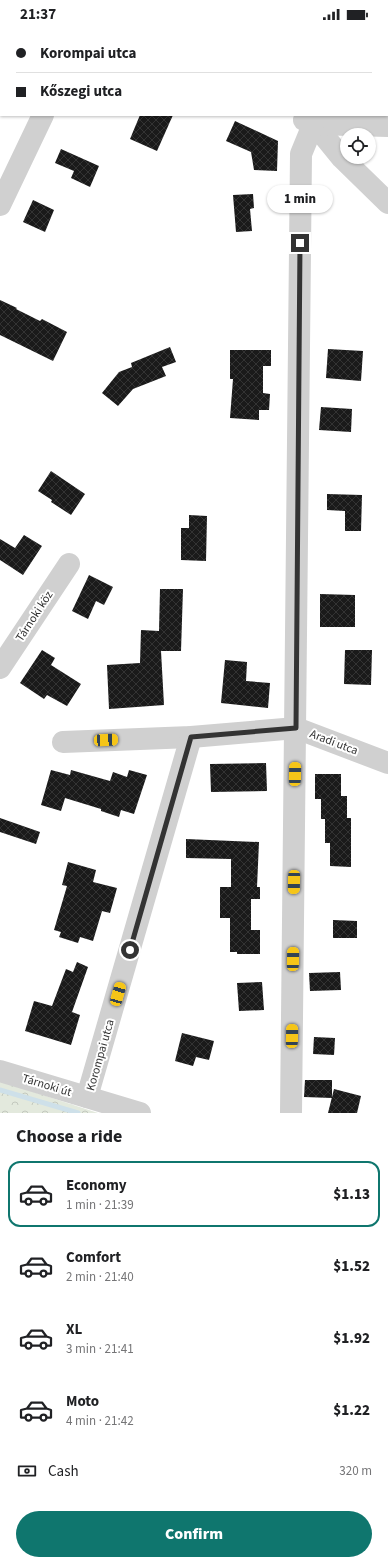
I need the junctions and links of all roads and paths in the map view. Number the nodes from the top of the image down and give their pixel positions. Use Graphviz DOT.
graph roads {
  1 [pos="43,116"];
  2 [pos="299,116"];
  3 [pos="312,118"];
  4 [pos="388,126"];
  5 [pos="388,203"];
  6 [pos="0,205"];
  7 [pos="69,564"];
  8 [pos="0,668"];
  9 [pos="296,728"];
  10 [pos="191,737"];
  11 [pos="63,742"];
  12 [pos="388,763"];
  13 [pos="0,1071"];
  14 [pos="88,1097"];
  15 [pos="140,1113"];
  16 [pos="291,1113"];
  1 -- 6 [label="street"];
  2 -- 3 [label="street"];
  3 -- 4 [label="street"];
  3 -- 5 [label="street"];
  3 -- 9 [label="street"];
  7 -- 8 [label="street, Tárnoki köz"];
  9 -- 10 [label="street, Aradi utca"];
  9 -- 12 [label="street, Aradi utca"];
  9 -- 16 [label="street"];
  10 -- 11 [label="street, Aradi utca"];
  10 -- 14 [label="street, Korompai utca"];
  13 -- 14 [label="street, Tárnoki út"];
  14 -- 15 [label="street, Tárnoki út"];
}
